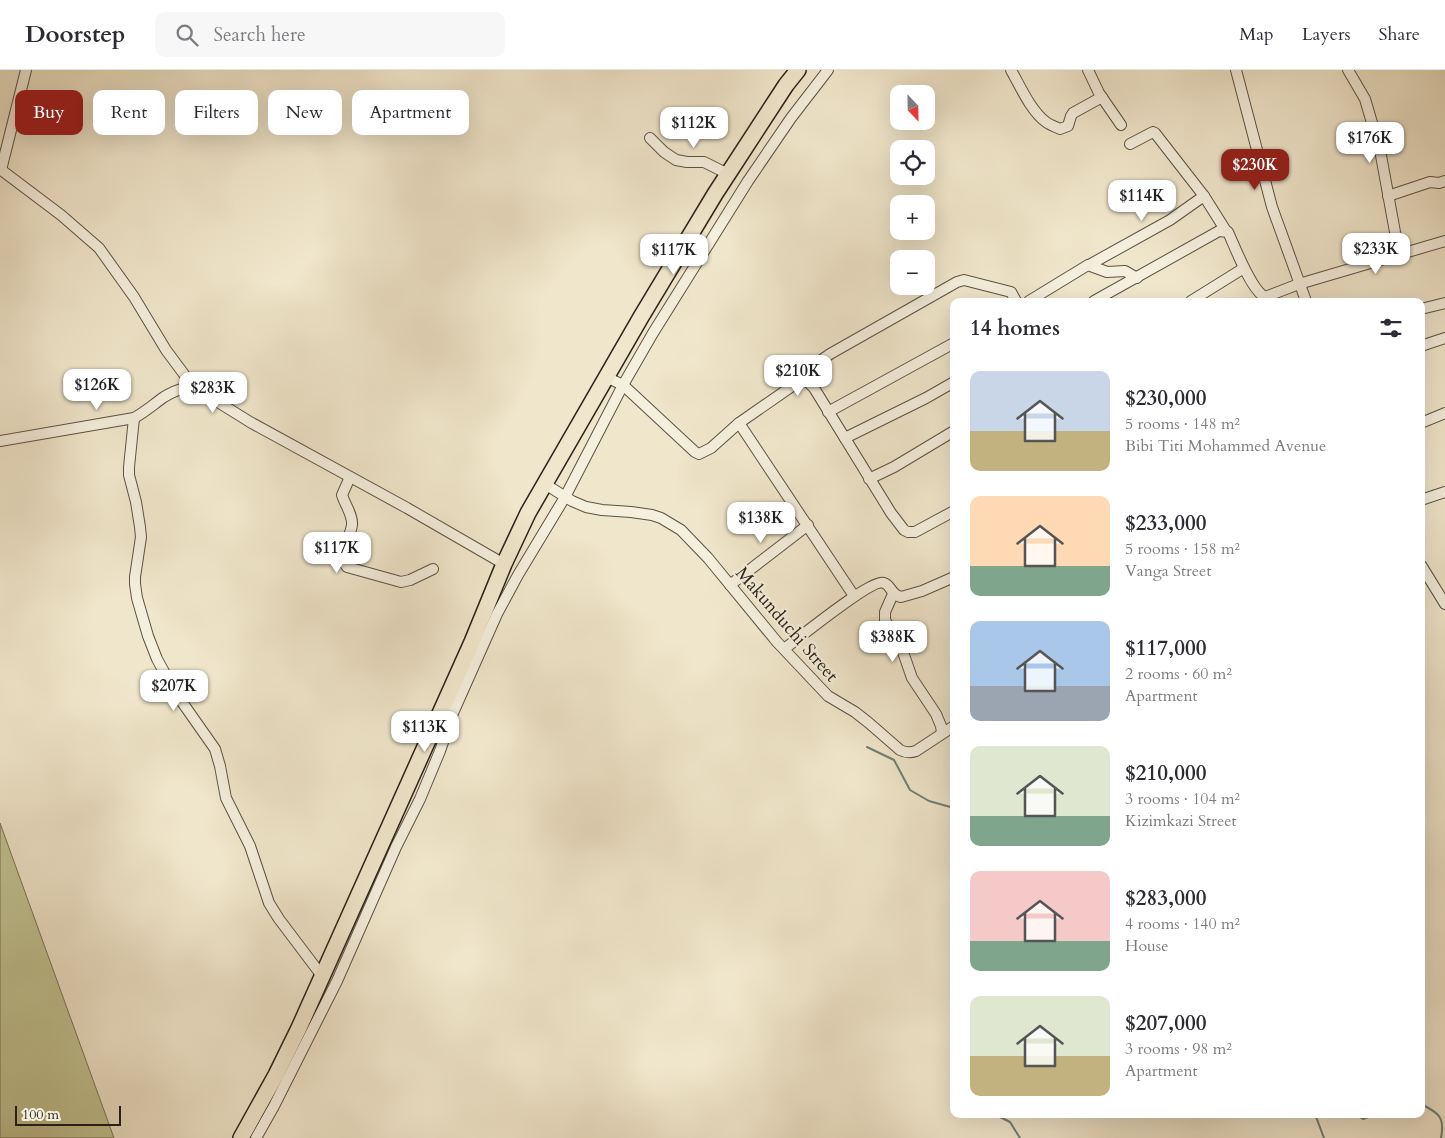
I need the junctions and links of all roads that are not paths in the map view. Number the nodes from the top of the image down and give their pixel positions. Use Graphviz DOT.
graph roads {
  1 [pos="26,70"];
  2 [pos="798,70"];
  3 [pos="828,70"];
  4 [pos="1011,70"];
  5 [pos="1088,70"];
  6 [pos="1236,70"];
  7 [pos="1348,70"];
  8 [pos="1102,97"];
  9 [pos="1121,124"];
  10 [pos="650,138"];
  11 [pos="1130,144"];
  12 [pos="0,170"];
  13 [pos="728,174"];
  14 [pos="1445,181"];
  15 [pos="1204,196"];
  16 [pos="1388,196"];
  17 [pos="1226,231"];
  18 [pos="1445,241"];
  19 [pos="1402,254"];
  20 [pos="1090,265"];
  21 [pos="1244,268"];
  22 [pos="1137,278"];
  23 [pos="1299,284"];
  24 [pos="1014,298"];
  25 [pos="1034,298"];
  26 [pos="1100,298"];
  27 [pos="1197,298"];
  28 [pos="1305,298"];
  29 [pos="1445,302"];
  30 [pos="1425,308"];
  31 [pos="1445,338"];
  32 [pos="1425,345"];
  33 [pos="950,346"];
  34 [pos="606,377"];
  35 [pos="806,380"];
  36 [pos="193,384"];
  37 [pos="950,384"];
  38 [pos="624,385"];
  39 [pos="828,412"];
  40 [pos="1445,413"];
  41 [pos="134,418"];
  42 [pos="1425,422"];
  43 [pos="739,423"];
  44 [pos="950,433"];
  45 [pos="845,438"];
  46 [pos="0,441"];
  47 [pos="350,478"];
  48 [pos="869,479"];
  49 [pos="545,484"];
  50 [pos="1445,492"];
  51 [pos="565,497"];
  52 [pos="1425,499"];
  53 [pos="950,513"];
  54 [pos="808,525"];
  55 [pos="504,564"];
  56 [pos="433,569"];
  57 [pos="1425,572"];
  58 [pos="950,579"];
  59 [pos="730,585"];
  60 [pos="893,594"];
  61 [pos="854,596"];
  62 [pos="1445,604"];
  63 [pos="784,649"];
  64 [pos="950,728"];
  65 [pos="942,733"];
  66 [pos="322,976"];
  67 [pos="241,1138"];
  68 [pos="256,1138"];
  1 -- 12 [label="street"];
  2 -- 13 [label="highway"];
  3 -- 38 [label="street"];
  4 -- 8 [label="street"];
  5 -- 8 [label="street"];
  6 -- 23 [label="street"];
  7 -- 16 [label="street"];
  8 -- 9 [label="street"];
  10 -- 13 [label="street"];
  11 -- 15 [label="street"];
  12 -- 36 [label="street"];
  13 -- 34 [label="highway"];
  14 -- 16 [label="street"];
  15 -- 17 [label="street"];
  15 -- 20 [label="street"];
  16 -- 19 [label="street"];
  17 -- 21 [label="street"];
  17 -- 22 [label="street"];
  18 -- 19 [label="street"];
  19 -- 23 [label="street"];
  20 -- 22 [label="street"];
  20 -- 25 [label="street"];
  21 -- 23 [label="street"];
  21 -- 27 [label="street"];
  22 -- 26 [label="street"];
  23 -- 28 [label="street"];
  24 -- 35 [label="street"];
  29 -- 30 [label="street"];
  31 -- 32 [label="street"];
  33 -- 39 [label="street"];
  34 -- 38 [label="street"];
  34 -- 49 [label="highway"];
  35 -- 39 [label="street"];
  35 -- 43 [label="street"];
  36 -- 41 [label="street"];
  36 -- 47 [label="street"];
  37 -- 45 [label="street"];
  38 -- 43 [label="street"];
  38 -- 51 [label="street"];
  39 -- 45 [label="street"];
  40 -- 42 [label="street"];
  41 -- 46 [label="street"];
  41 -- 66 [label="street"];
  43 -- 54 [label="street"];
  44 -- 48 [label="street"];
  45 -- 48 [label="street"];
  47 -- 55 [label="street"];
  47 -- 56 [label="street"];
  48 -- 53 [label="street"];
  49 -- 51 [label="street, Makunduchi Street"];
  49 -- 55 [label="highway"];
  50 -- 52 [label="street"];
  51 -- 59 [label="street, Makunduchi Street"];
  51 -- 68 [label="street"];
  54 -- 59 [label="street"];
  54 -- 61 [label="street"];
  55 -- 66 [label="highway"];
  57 -- 62 [label="street"];
  58 -- 60 [label="street"];
  59 -- 63 [label="street, Makunduchi Street"];
  60 -- 61 [label="street"];
  60 -- 65 [label="street"];
  61 -- 63 [label="street"];
  63 -- 65 [label="street, Makunduchi Street"];
  64 -- 65 [label="street, Makunduchi Street"];
  66 -- 67 [label="highway"];
}
